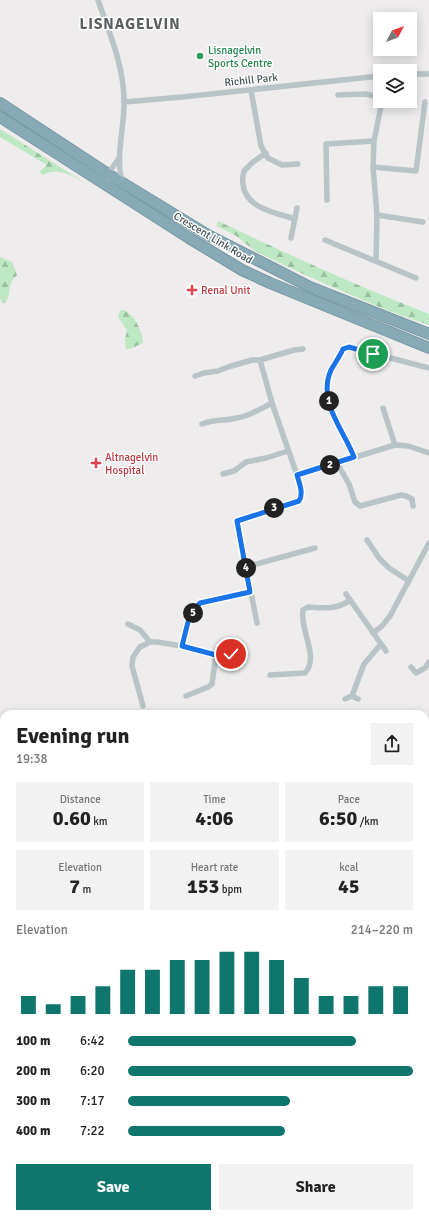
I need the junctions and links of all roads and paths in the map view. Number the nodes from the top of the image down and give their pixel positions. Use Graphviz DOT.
graph roads {
  1 [pos="98,0"];
  2 [pos="417,74"];
  3 [pos="429,74"];
  4 [pos="373,77"];
  5 [pos="251,90"];
  6 [pos="338,95"];
  7 [pos="373,96"];
  8 [pos="124,102"];
  9 [pos="425,102"];
  10 [pos="0,103"];
  11 [pos="381,108"];
  12 [pos="0,117"];
  13 [pos="374,141"];
  14 [pos="266,153"];
  15 [pos="119,158"];
  16 [pos="298,164"];
  17 [pos="373,167"];
  18 [pos="108,174"];
  19 [pos="123,183"];
  20 [pos="108,188"];
  21 [pos="327,200"];
  22 [pos="297,208"];
  23 [pos="377,215"];
  24 [pos="295,219"];
  25 [pos="424,222"];
  26 [pos="290,238"];
  27 [pos="325,240"];
  28 [pos="376,261"];
  29 [pos="416,278"];
  30 [pos="429,334"];
  31 [pos="429,348"];
  32 [pos="303,349"];
  33 [pos="260,360"];
  34 [pos="429,368"];
  35 [pos="194,376"];
  36 [pos="272,403"];
  37 [pos="383,408"];
  38 [pos="202,424"];
  39 [pos="395,445"];
  40 [pos="288,451"];
  41 [pos="429,453"];
  42 [pos="354,457"];
  43 [pos="337,463"];
  44 [pos="223,474"];
  45 [pos="297,475"];
  46 [pos="413,506"];
  47 [pos="367,540"];
  48 [pos="377,542"];
  49 [pos="429,543"];
  50 [pos="371,545"];
  51 [pos="315,548"];
  52 [pos="245,567"];
  53 [pos="409,581"];
  54 [pos="250,592"];
  55 [pos="346,594"];
  56 [pos="350,600"];
  57 [pos="257,623"];
  58 [pos="128,624"];
  59 [pos="374,633"];
  60 [pos="150,642"];
  61 [pos="381,644"];
  62 [pos="182,646"];
  63 [pos="386,651"];
  64 [pos="231,654"];
  65 [pos="216,655"];
  66 [pos="429,662"];
  67 [pos="411,667"];
  68 [pos="270,675"];
  69 [pos="186,696"];
  70 [pos="345,699"];
  71 [pos="143,706"];
  1 -- 8 [label="street"];
  2 -- 3 [label="street"];
  4 -- 5 [label="street, Richill Park"];
  5 -- 8 [label="street, Richill Park"];
  5 -- 14 [label="street"];
  6 -- 7 [label="street"];
  8 -- 15 [label="street"];
  9 -- 17 [label="street"];
  10 -- 18 [label="highway, Crescent Link Road"];
  11 -- 13 [label="street"];
  12 -- 20 [label="highway, Crescent Link Road"];
  13 -- 17 [label="street"];
  13 -- 21 [label="street"];
  14 -- 16 [label="street"];
  14 -- 24 [label="street"];
  15 -- 18 [label="street"];
  15 -- 19 [label="street"];
  17 -- 23 [label="street"];
  18 -- 19 [label="highway, Crescent Link Road"];
  18 -- 20 [label="street"];
  19 -- 30 [label="highway, Crescent Link Road"];
  20 -- 31 [label="highway, Crescent Link Road"];
  22 -- 24 [label="street"];
  23 -- 25 [label="street"];
  23 -- 28 [label="street"];
  24 -- 26 [label="street"];
  27 -- 28 [label="street"];
  28 -- 29 [label="street"];
  32 -- 33 [label="street"];
  33 -- 35 [label="street"];
  33 -- 36 [label="street"];
  34 -- 42 [label="street"];
  36 -- 38 [label="street"];
  36 -- 40 [label="street"];
  37 -- 39 [label="street"];
  39 -- 41 [label="street"];
  39 -- 42 [label="street"];
  40 -- 44 [label="street"];
  40 -- 45 [label="street"];
  42 -- 43 [label="street"];
  43 -- 45 [label="street"];
  43 -- 46 [label="street"];
  45 -- 52 [label="street"];
  47 -- 50 [label="street"];
  48 -- 50 [label="street"];
  49 -- 53 [label="street"];
  50 -- 53 [label="street"];
  51 -- 52 [label="street"];
  52 -- 54 [label="street"];
  53 -- 59 [label="street"];
  54 -- 57 [label="street"];
  54 -- 62 [label="street"];
  55 -- 56 [label="street"];
  56 -- 59 [label="street"];
  56 -- 68 [label="street"];
  58 -- 60 [label="street"];
  59 -- 61 [label="street"];
  60 -- 62 [label="street"];
  60 -- 71 [label="street"];
  61 -- 63 [label="street"];
  61 -- 70 [label="street"];
  62 -- 65 [label="street"];
  64 -- 65 [label="street"];
  65 -- 69 [label="street"];
  66 -- 67 [label="street"];
}
